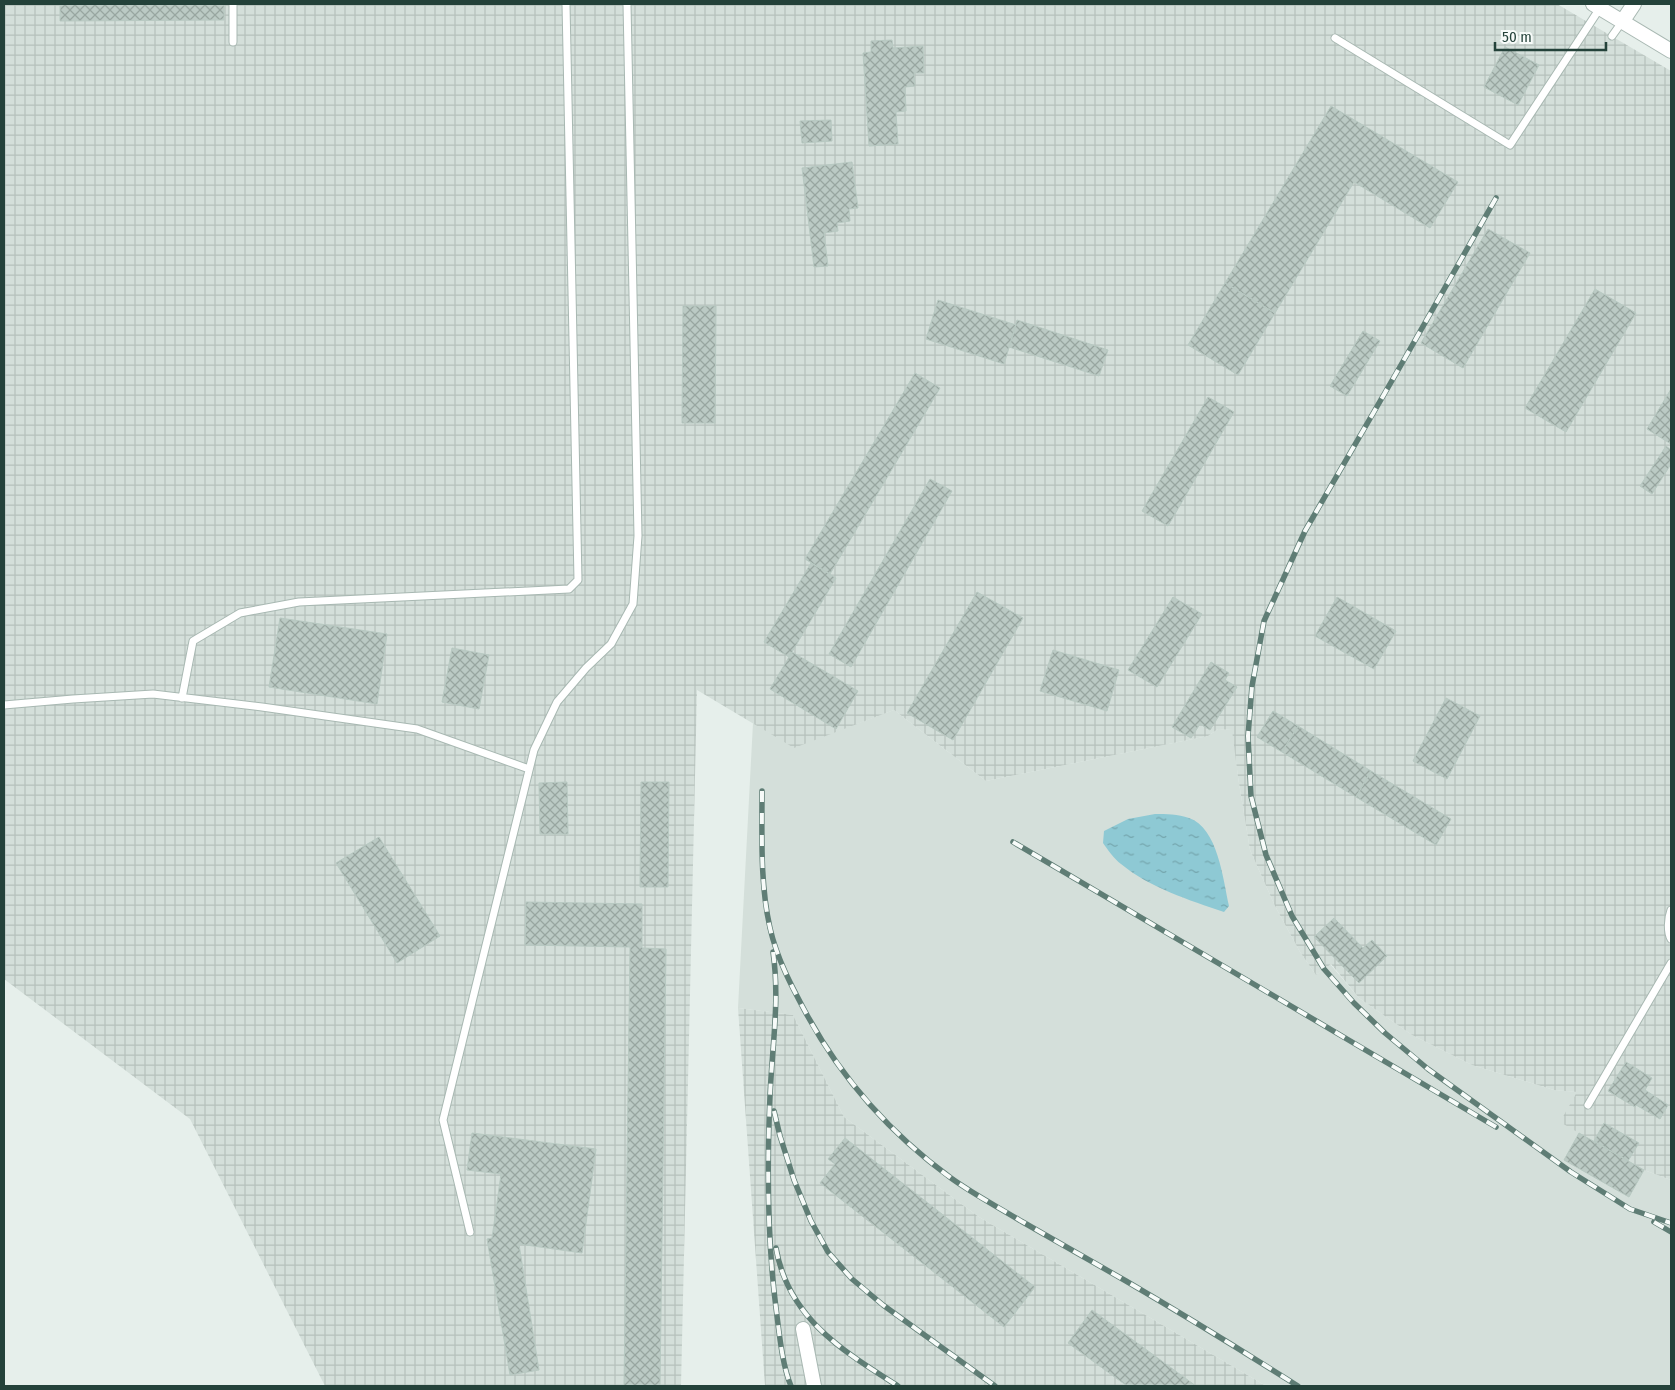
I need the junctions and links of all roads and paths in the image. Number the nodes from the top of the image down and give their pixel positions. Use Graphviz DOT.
graph roads {
  1 [pos="233,4"];
  2 [pos="566,4"];
  3 [pos="627,4"];
  4 [pos="1634,4"];
  5 [pos="1597,6"];
  6 [pos="1622,22"];
  7 [pos="1612,36"];
  8 [pos="1336,38"];
  9 [pos="233,42"];
  10 [pos="1671,51"];
  11 [pos="182,698"];
  12 [pos="4,705"];
  13 [pos="529,770"];
  14 [pos="1671,910"];
  15 [pos="1671,939"];
  16 [pos="1671,963"];
  17 [pos="1588,1105"];
  18 [pos="470,1232"];
  19 [pos="802,1329"];
  20 [pos="814,1386"];
  1 -- 9 [label="lane"];
  2 -- 11 [label="lane"];
  3 -- 13 [label="lane"];
  4 -- 6 [label="street"];
  5 -- 6 [label="street"];
  5 -- 8 [label="lane"];
  6 -- 7 [label="lane"];
  6 -- 10 [label="street"];
  11 -- 12 [label="lane"];
  11 -- 13 [label="lane"];
  13 -- 18 [label="lane"];
  14 -- 15 [label="lane"];
  16 -- 17 [label="lane"];
  19 -- 20 [label="street"];
}
